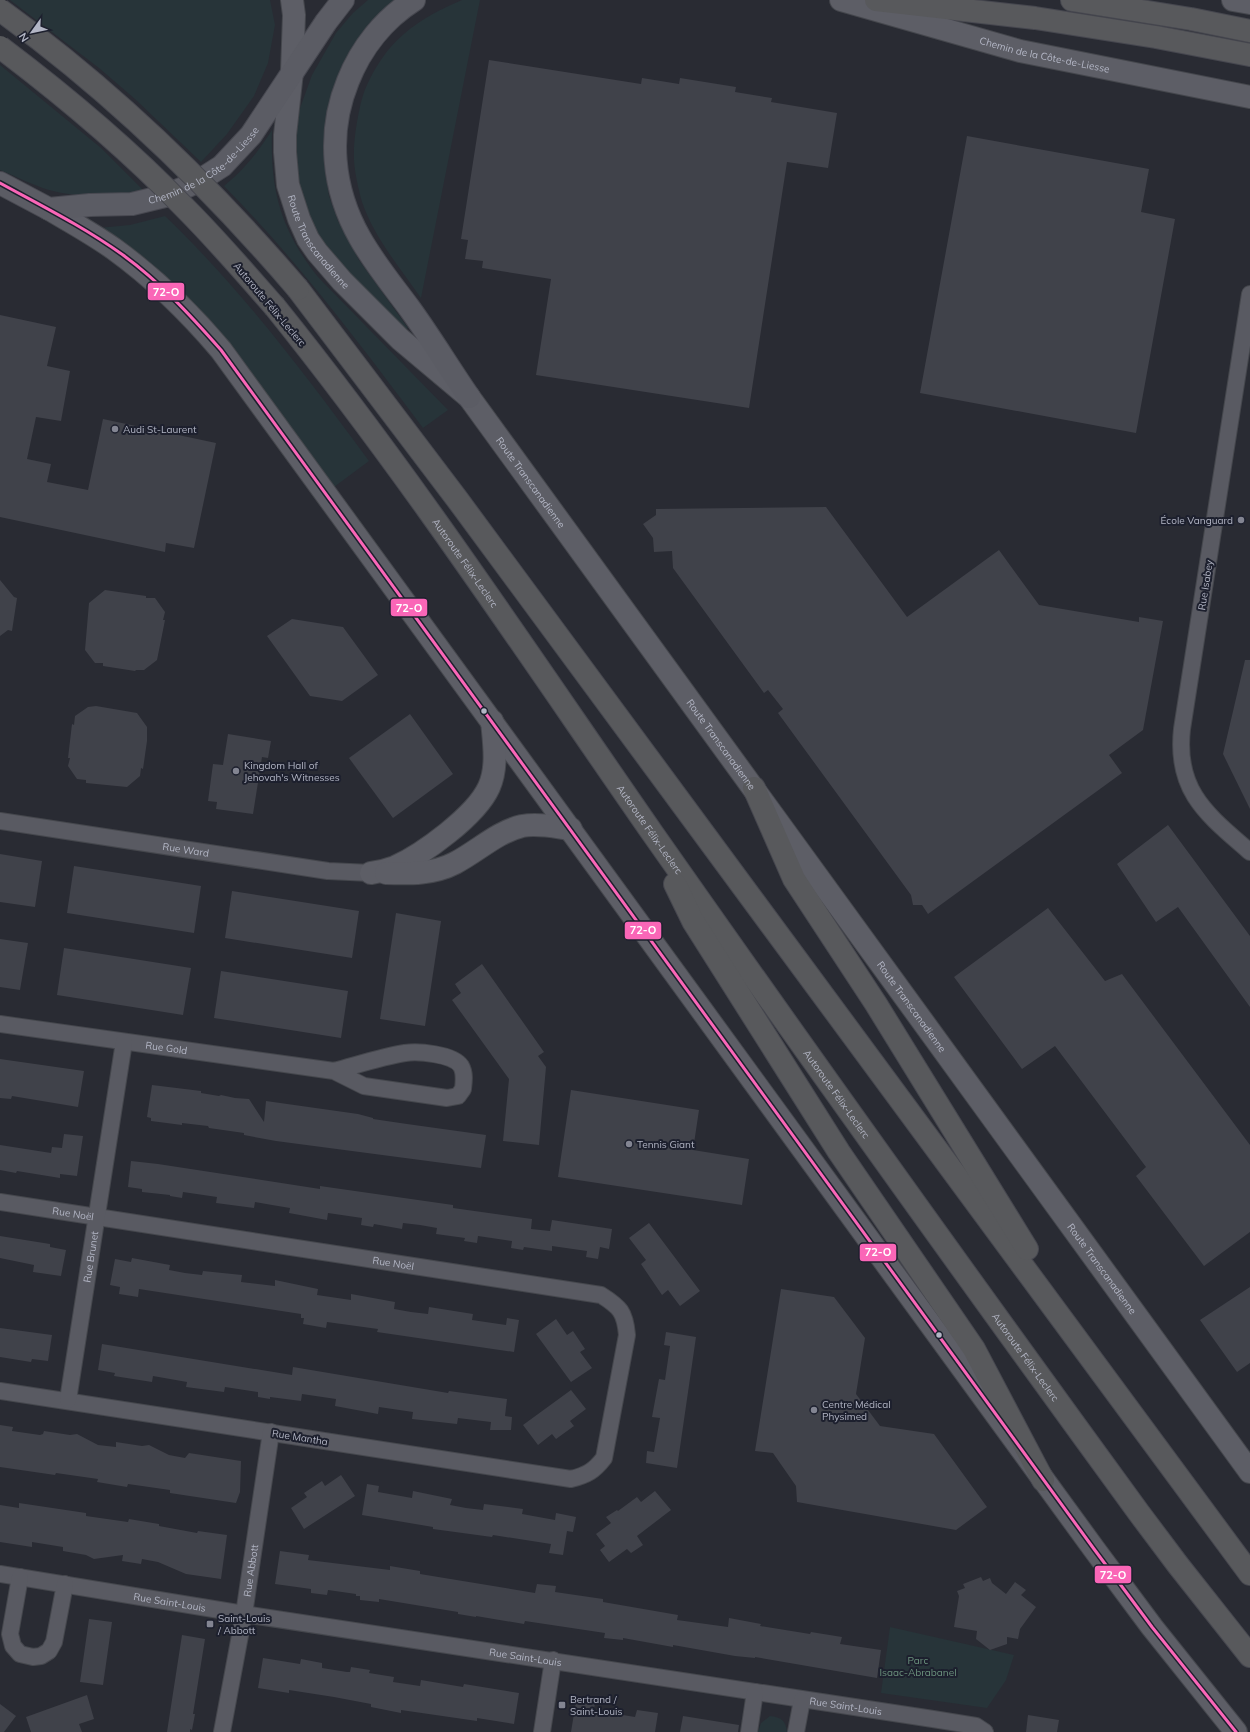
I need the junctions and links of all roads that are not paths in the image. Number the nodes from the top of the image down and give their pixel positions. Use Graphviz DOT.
graph roads {
  1 [pos="292,0"];
  2 [pos="343,0"];
  3 [pos="414,0"];
  4 [pos="841,0"];
  5 [pos="876,0"];
  6 [pos="1072,0"];
  7 [pos="1234,0"];
  8 [pos="1250,3"];
  9 [pos="0,10"];
  10 [pos="1250,31"];
  11 [pos="0,46"];
  12 [pos="1250,55"];
  13 [pos="292,72"];
  14 [pos="1250,96"];
  15 [pos="0,183"];
  16 [pos="49,209"];
  17 [pos="1250,294"];
  18 [pos="469,397"];
  19 [pos="492,721"];
  20 [pos="754,788"];
  21 [pos="639,814"];
  22 [pos="0,821"];
  23 [pos="571,829"];
  24 [pos="1250,852"];
  25 [pos="371,873"];
  26 [pos="0,1024"];
  27 [pos="124,1042"];
  28 [pos="334,1071"];
  29 [pos="0,1202"];
  30 [pos="97,1218"];
  31 [pos="0,1391"];
  32 [pos="1114,1391"];
  33 [pos="68,1400"];
  34 [pos="271,1432"];
  35 [pos="596,1468"];
  36 [pos="1250,1472"];
  37 [pos="1043,1480"];
  38 [pos="0,1574"];
  39 [pos="1250,1574"];
  40 [pos="20,1578"];
  41 [pos="65,1584"];
  42 [pos="244,1614"];
  43 [pos="1250,1656"];
  44 [pos="553,1660"];
  45 [pos="755,1692"];
  46 [pos="802,1700"];
  47 [pos="222,1732"];
  48 [pos="542,1732"];
  49 [pos="749,1732"];
  50 [pos="796,1732"];
  51 [pos="986,1732"];
  52 [pos="1236,1732"];
  1 -- 13 [label="main road, Route Transcanadienne"];
  2 -- 13 [label="main road, Chemin de la Côte-de-Liesse"];
  3 -- 18 [label="main road"];
  4 -- 14 [label="main road, Chemin de la Côte-de-Liesse"];
  5 -- 12 [label="highway"];
  6 -- 10 [label="highway"];
  7 -- 8 [label="main road"];
  9 -- 32 [label="highway, bridge"];
  11 -- 21 [label="highway, Autoroute Félix-Leclerc, bridge"];
  13 -- 16 [label="main road, Chemin de la Côte-de-Liesse"];
  13 -- 18 [label="main road, Route Transcanadienne"];
  15 -- 16 [label="main road"];
  16 -- 19 [label="main road"];
  17 -- 24 [label="street, Rue Isabey"];
  18 -- 20 [label="main road, Route Transcanadienne"];
  19 -- 23 [label="main road"];
  19 -- 25 [label="main road"];
  20 -- 32 [label="highway"];
  20 -- 36 [label="main road, Route Transcanadienne"];
  21 -- 37 [label="highway"];
  21 -- 43 [label="highway, Autoroute Félix-Leclerc"];
  22 -- 25 [label="street, Rue Ward"];
  23 -- 25 [label="main road"];
  23 -- 37 [label="main road"];
  26 -- 27 [label="street, Rue Gold"];
  27 -- 28 [label="street, Rue Gold"];
  27 -- 30 [label="street, Rue Brunet"];
  28 -- 28 [label="street, Rue Gold"];
  29 -- 30 [label="street, Rue Noël"];
  30 -- 33 [label="street, Rue Brunet"];
  30 -- 35 [label="street, Rue Noël"];
  31 -- 33 [label="street, Rue Mantha"];
  32 -- 39 [label="highway"];
  33 -- 34 [label="street, Rue Mantha"];
  34 -- 35 [label="street, Rue Mantha"];
  34 -- 42 [label="street, Rue Abbott"];
  37 -- 52 [label="main road"];
  38 -- 40 [label="street, Rue Saint-Louis"];
  40 -- 41 [label="street, Rue Saint-Louis"];
  40 -- 41 [label="street"];
  41 -- 42 [label="street, Rue Saint-Louis"];
  42 -- 44 [label="street, Rue Saint-Louis"];
  42 -- 47 [label="street, Rue Abbott"];
  44 -- 45 [label="street, Rue Saint-Louis"];
  44 -- 48 [label="street"];
  45 -- 46 [label="street, Rue Saint-Louis"];
  45 -- 49 [label="street"];
  46 -- 50 [label="street"];
  46 -- 51 [label="street, Rue Saint-Louis"];
}
